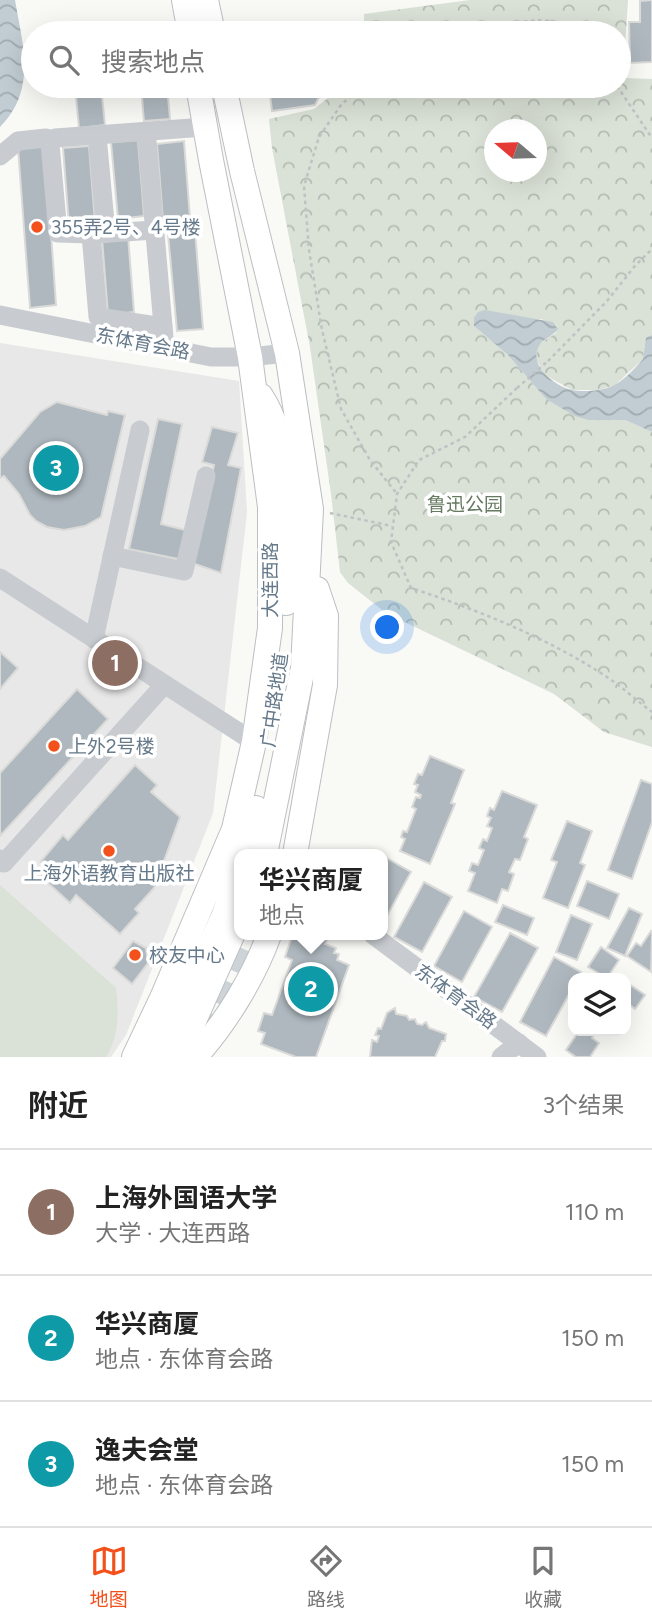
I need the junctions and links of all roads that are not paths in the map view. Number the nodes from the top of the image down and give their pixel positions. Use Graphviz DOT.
graph roads {
  1 [pos="184,0"];
  2 [pos="206,0"];
  3 [pos="188,21"];
  4 [pos="210,21"];
  5 [pos="200,98"];
  6 [pos="227,98"];
  7 [pos="205,127"];
  8 [pos="50,140"];
  9 [pos="147,141"];
  10 [pos="97,146"];
  11 [pos="0,156"];
  12 [pos="154,230"];
  13 [pos="99,234"];
  14 [pos="0,309"];
  15 [pos="163,327"];
  16 [pos="164,347"];
  17 [pos="287,353"];
  18 [pos="250,357"];
  19 [pos="253,383"];
  20 [pos="141,430"];
  21 [pos="205,476"];
  22 [pos="311,509"];
  23 [pos="112,556"];
  24 [pos="0,578"];
  25 [pos="317,589"];
  26 [pos="94,639"];
  27 [pos="164,685"];
  28 [pos="254,742"];
  29 [pos="245,849"];
  30 [pos="266,849"];
  31 [pos="278,849"];
  32 [pos="296,849"];
  33 [pos="0,859"];
  34 [pos="234,885"];
  35 [pos="234,931"];
  36 [pos="268,940"];
  37 [pos="380,940"];
  38 [pos="519,1042"];
  39 [pos="134,1057"];
  40 [pos="158,1057"];
  41 [pos="178,1057"];
  42 [pos="195,1057"];
  43 [pos="500,1057"];
  44 [pos="537,1057"];
  1 -- 3 [label="main road"];
  2 -- 4 [label="main road"];
  5 -- 7 [label="main road, 大连西路"];
  6 -- 17 [label="main road, 大连西路"];
  7 -- 8 [label="street"];
  7 -- 18 [label="main road, 大连西路"];
  8 -- 11 [label="street"];
  8 -- 13 [label="street"];
  9 -- 12 [label="street"];
  10 -- 13 [label="street"];
  12 -- 13 [label="street"];
  12 -- 15 [label="street"];
  13 -- 15 [label="street"];
  14 -- 16 [label="street, 东体育会路"];
  15 -- 16 [label="street"];
  16 -- 18 [label="street, 东体育会路"];
  17 -- 18 [label="street, 东体育会路"];
  17 -- 22 [label="main road, 大连西路"];
  18 -- 19 [label="main road, 大连西路"];
  19 -- 28 [label="main road, 大连西路"];
  19 -- 29 [label="main road, 广中路地道"];
  20 -- 23 [label="street"];
  21 -- 23 [label="street"];
  22 -- 25 [label="main road, 广中路地道"];
  22 -- 30 [label="main road, 大连西路"];
  23 -- 26 [label="street"];
  24 -- 26 [label="street"];
  25 -- 31 [label="main road, 广中路地道"];
  25 -- 32 [label="main road"];
  26 -- 27 [label="street"];
  27 -- 28 [label="street"];
  27 -- 33 [label="street"];
  28 -- 39 [label="main road, 大连西路"];
  34 -- 40 [label="main road"];
  35 -- 41 [label="main road"];
  36 -- 42 [label="main road"];
  37 -- 38 [label="street, 东体育会路"];
  38 -- 43 [label="street, 东体育会路"];
  38 -- 44 [label="street"];
}
